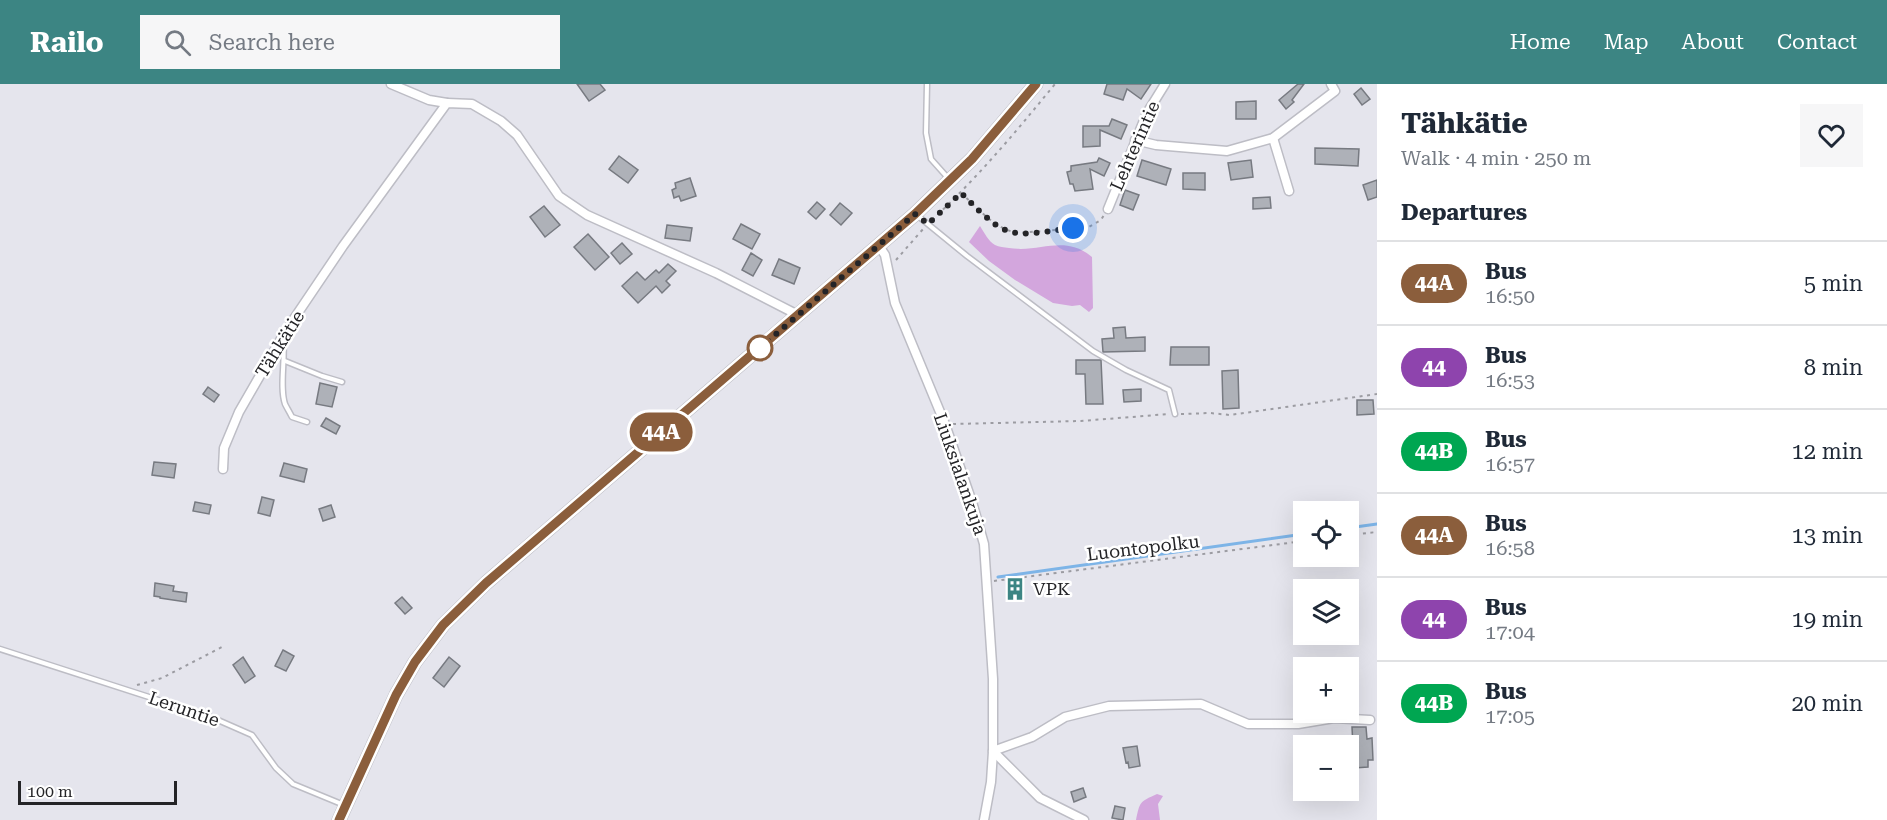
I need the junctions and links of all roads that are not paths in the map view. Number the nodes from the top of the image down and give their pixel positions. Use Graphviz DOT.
graph roads {
  1 [pos="390,84"];
  2 [pos="927,84"];
  3 [pos="1036,84"];
  4 [pos="1165,84"];
  5 [pos="1333,88"];
  6 [pos="447,103"];
  7 [pos="1273,138"];
  8 [pos="1135,140"];
  9 [pos="951,181"];
  10 [pos="1289,191"];
  11 [pos="1108,209"];
  12 [pos="915,214"];
  13 [pos="879,246"];
  14 [pos="798,315"];
  15 [pos="283,336"];
  16 [pos="285,361"];
  17 [pos="342,382"];
  18 [pos="1175,414"];
  19 [pos="307,422"];
  20 [pos="223,469"];
  21 [pos="0,649"];
  22 [pos="1370,720"];
  23 [pos="993,751"];
  24 [pos="345,806"];
  25 [pos="339,820"];
  26 [pos="984,820"];
  27 [pos="1083,820"];
  1 -- 6 [label="street"];
  2 -- 9 [label="lane"];
  3 -- 9 [label="main road"];
  4 -- 8 [label="street, Lehterintie"];
  5 -- 7 [label="street"];
  6 -- 14 [label="street"];
  6 -- 15 [label="street, Tähkätie"];
  7 -- 8 [label="street"];
  7 -- 10 [label="street"];
  8 -- 11 [label="street, Lehterintie"];
  9 -- 12 [label="main road"];
  12 -- 13 [label="main road"];
  12 -- 18 [label="lane"];
  13 -- 14 [label="main road"];
  13 -- 23 [label="street, Liuksialankuja"];
  14 -- 24 [label="main road"];
  15 -- 16 [label="lane"];
  15 -- 20 [label="street, Tähkätie"];
  16 -- 17 [label="lane"];
  16 -- 19 [label="lane"];
  21 -- 24 [label="lane, Leruntie"];
  22 -- 23 [label="street"];
  23 -- 26 [label="street, Liuksialankuja"];
  23 -- 27 [label="street"];
  24 -- 25 [label="main road"];
}
